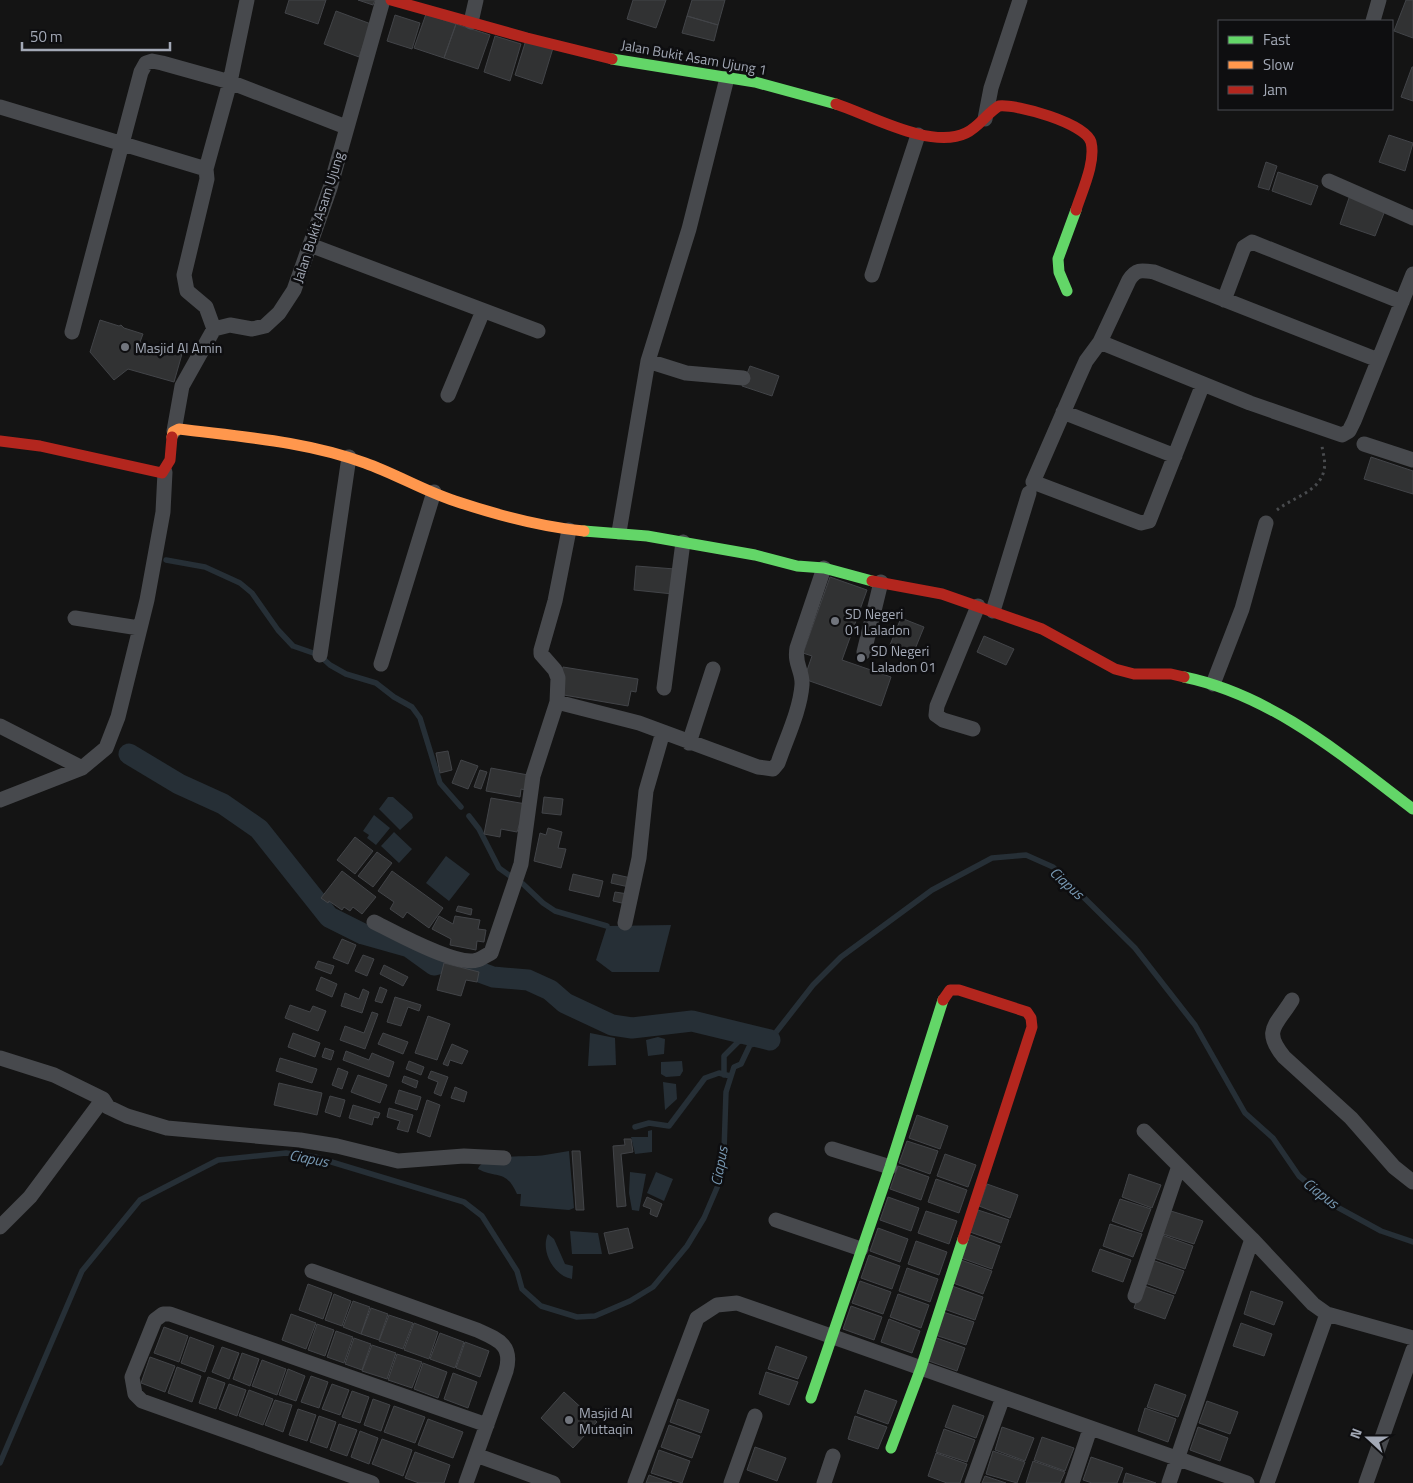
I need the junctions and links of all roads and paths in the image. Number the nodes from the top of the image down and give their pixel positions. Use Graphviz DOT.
graph roads {
  1 [pos="247,0"];
  2 [pos="383,0"];
  3 [pos="391,0"];
  4 [pos="476,0"];
  5 [pos="1020,0"];
  6 [pos="1379,0"];
  7 [pos="1373,20"];
  8 [pos="471,22"];
  9 [pos="726,78"];
  10 [pos="230,82"];
  11 [pos="0,108"];
  12 [pos="985,119"];
  13 [pos="346,127"];
  14 [pos="918,135"];
  15 [pos="123,143"];
  16 [pos="206,169"];
  17 [pos="1330,181"];
  18 [pos="1413,218"];
  19 [pos="310,245"];
  20 [pos="1413,274"];
  21 [pos="872,275"];
  22 [pos="1067,291"];
  23 [pos="1224,300"];
  24 [pos="1402,302"];
  25 [pos="483,311"];
  26 [pos="214,329"];
  27 [pos="538,331"];
  28 [pos="72,332"];
  29 [pos="1100,342"];
  30 [pos="1378,360"];
  31 [pos="648,361"];
  32 [pos="743,378"];
  33 [pos="1203,384"];
  34 [pos="448,395"];
  35 [pos="1063,412"];
  36 [pos="174,431"];
  37 [pos="1325,431"];
  38 [pos="0,441"];
  39 [pos="1364,444"];
  40 [pos="1175,456"];
  41 [pos="349,457"];
  42 [pos="1413,460"];
  43 [pos="165,472"];
  44 [pos="434,492"];
  45 [pos="1029,493"];
  46 [pos="1266,523"];
  47 [pos="568,530"];
  48 [pos="619,532"];
  49 [pos="683,542"];
  50 [pos="824,568"];
  51 [pos="881,582"];
  52 [pos="978,606"];
  53 [pos="993,611"];
  54 [pos="75,618"];
  55 [pos="139,628"];
  56 [pos="864,652"];
  57 [pos="320,655"];
  58 [pos="382,664"];
  59 [pos="713,669"];
  60 [pos="1213,684"];
  61 [pos="664,688"];
  62 [pos="557,702"];
  63 [pos="0,726"];
  64 [pos="973,729"];
  65 [pos="663,732"];
  66 [pos="690,743"];
  67 [pos="82,768"];
  68 [pos="0,800"];
  69 [pos="1413,809"];
  70 [pos="374,922"];
  71 [pos="624,923"];
  72 [pos="1292,1000"];
  73 [pos="0,1058"];
  74 [pos="103,1099"];
  75 [pos="1144,1131"];
  76 [pos="832,1149"];
  77 [pos="504,1158"];
  78 [pos="1180,1166"];
  79 [pos="890,1168"];
  80 [pos="1413,1182"];
  81 [pos="776,1220"];
  82 [pos="0,1227"];
  83 [pos="1252,1239"];
  84 [pos="861,1249"];
  85 [pos="312,1271"];
  86 [pos="1135,1296"];
  87 [pos="1327,1314"];
  88 [pos="831,1336"];
  89 [pos="1413,1338"];
  90 [pos="1413,1350"];
  91 [pos="921,1368"];
  92 [pos="1002,1397"];
  93 [pos="811,1398"];
  94 [pos="755,1416"];
  95 [pos="487,1425"];
  96 [pos="1090,1428"];
  97 [pos="891,1448"];
  98 [pos="476,1455"];
  99 [pos="833,1456"];
  100 [pos="1177,1459"];
  101 [pos="372,1483"];
  102 [pos="466,1483"];
  103 [pos="553,1483"];
  104 [pos="635,1483"];
  105 [pos="731,1483"];
  106 [pos="824,1483"];
  107 [pos="972,1483"];
  108 [pos="1072,1483"];
  109 [pos="1168,1483"];
  110 [pos="1247,1483"];
  111 [pos="1267,1483"];
  112 [pos="1366,1483"];
  1 -- 10 [label="street"];
  2 -- 13 [label="street, Jalan Bukit Asam Ujung"];
  3 -- 8 [label="street, Jalan Bukit Asam Ujung 1"];
  4 -- 8 [label="street"];
  5 -- 12 [label="street"];
  6 -- 7 [label="street"];
  8 -- 9 [label="street, Jalan Bukit Asam Ujung 1"];
  9 -- 14 [label="street, Jalan Bukit Asam Ujung 1"];
  9 -- 31 [label="street"];
  10 -- 13 [label="street"];
  10 -- 15 [label="street"];
  10 -- 16 [label="street"];
  11 -- 15 [label="street"];
  12 -- 14 [label="street, Jalan Bukit Asam Ujung 1"];
  12 -- 22 [label="street, Jalan Bukit Asam Ujung 1"];
  13 -- 19 [label="street, Jalan Bukit Asam Ujung"];
  14 -- 21 [label="street"];
  15 -- 16 [label="street"];
  15 -- 28 [label="street"];
  16 -- 26 [label="street"];
  17 -- 18 [label="street"];
  19 -- 25 [label="street"];
  19 -- 26 [label="street, Jalan Bukit Asam Ujung"];
  20 -- 24 [label="street"];
  23 -- 24 [label="street"];
  23 -- 29 [label="street"];
  23 -- 30 [label="street"];
  24 -- 30 [label="street"];
  25 -- 27 [label="street"];
  25 -- 34 [label="street"];
  26 -- 36 [label="street"];
  29 -- 33 [label="street"];
  29 -- 35 [label="street"];
  30 -- 37 [label="street"];
  31 -- 32 [label="street"];
  31 -- 48 [label="street"];
  33 -- 37 [label="street"];
  33 -- 40 [label="street"];
  35 -- 40 [label="street"];
  35 -- 40 [label="street"];
  36 -- 41 [label="street"];
  36 -- 43 [label="street"];
  37 -- 46 [label="path"];
  38 -- 43 [label="street"];
  39 -- 42 [label="street"];
  41 -- 44 [label="street"];
  41 -- 57 [label="street"];
  43 -- 55 [label="street"];
  44 -- 47 [label="street"];
  44 -- 58 [label="street"];
  45 -- 53 [label="street"];
  46 -- 60 [label="street"];
  47 -- 48 [label="street"];
  47 -- 62 [label="street"];
  48 -- 49 [label="street"];
  49 -- 50 [label="street"];
  49 -- 61 [label="street"];
  50 -- 51 [label="street"];
  50 -- 66 [label="street"];
  51 -- 52 [label="street"];
  51 -- 56 [label="street"];
  52 -- 53 [label="street"];
  52 -- 64 [label="street"];
  53 -- 60 [label="street"];
  54 -- 55 [label="street"];
  55 -- 67 [label="street"];
  59 -- 66 [label="street"];
  60 -- 69 [label="street"];
  62 -- 65 [label="street"];
  62 -- 70 [label="street"];
  63 -- 67 [label="street"];
  65 -- 66 [label="street"];
  65 -- 71 [label="street"];
  67 -- 68 [label="street"];
  72 -- 80 [label="street"];
  73 -- 74 [label="street"];
  74 -- 77 [label="street"];
  74 -- 82 [label="street"];
  75 -- 78 [label="street"];
  76 -- 79 [label="street"];
  78 -- 83 [label="street"];
  78 -- 86 [label="street"];
  79 -- 84 [label="street"];
  79 -- 91 [label="street"];
  81 -- 84 [label="street"];
  83 -- 87 [label="street"];
  83 -- 100 [label="street"];
  84 -- 88 [label="street"];
  85 -- 95 [label="street"];
  87 -- 89 [label="street"];
  87 -- 111 [label="street"];
  88 -- 91 [label="street"];
  88 -- 93 [label="street"];
  88 -- 104 [label="street"];
  90 -- 112 [label="street"];
  91 -- 92 [label="street"];
  91 -- 97 [label="street"];
  92 -- 96 [label="street"];
  92 -- 107 [label="street"];
  94 -- 105 [label="street"];
  95 -- 98 [label="street"];
  95 -- 101 [label="street"];
  96 -- 100 [label="street"];
  96 -- 108 [label="street"];
  98 -- 102 [label="street"];
  98 -- 103 [label="street"];
  99 -- 106 [label="street"];
  100 -- 109 [label="street"];
  100 -- 110 [label="street"];
}
